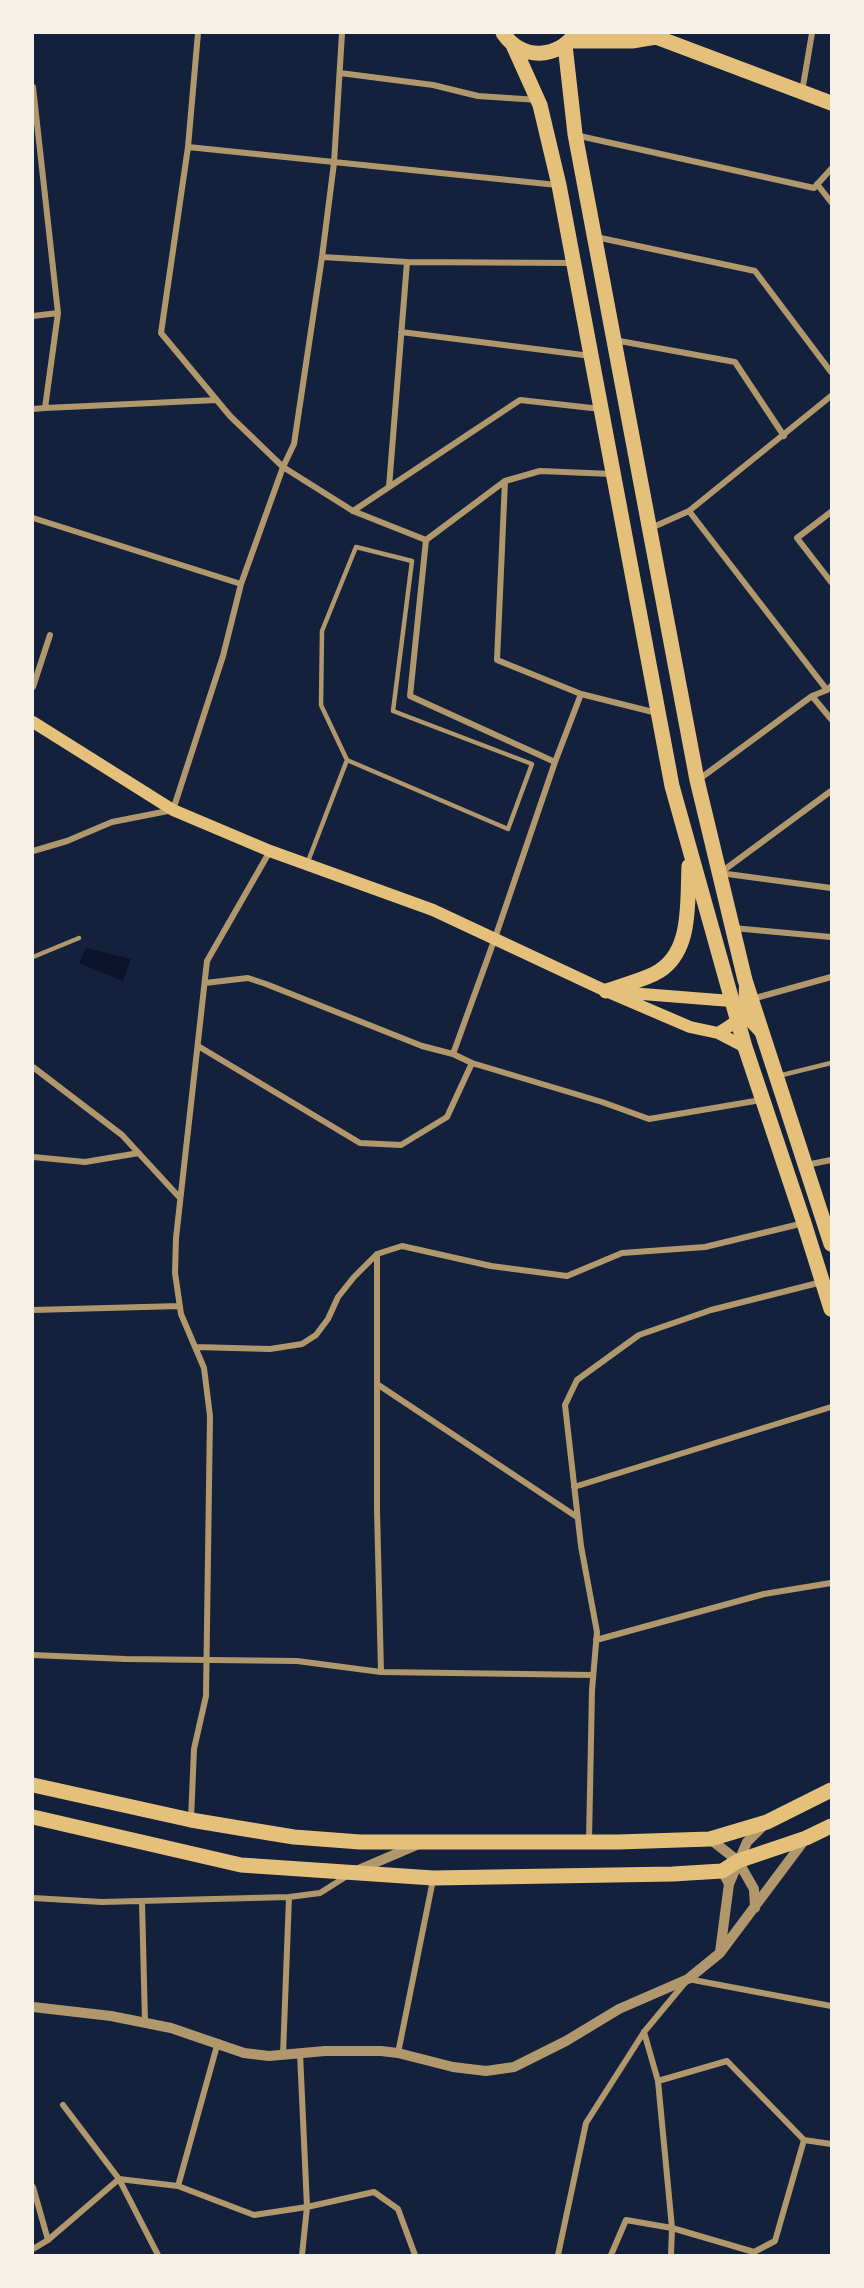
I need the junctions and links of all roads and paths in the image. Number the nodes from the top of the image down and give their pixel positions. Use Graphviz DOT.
graph roads {
  1 [pos="198,33"];
  2 [pos="342,33"];
  3 [pos="812,33"];
  4 [pos="661,36"];
  5 [pos="508,39"];
  6 [pos="571,40"];
  7 [pos="340,73"];
  8 [pos="33,87"];
  9 [pos="802,93"];
  10 [pos="538,100"];
  11 [pos="831,103"];
  12 [pos="575,134"];
  13 [pos="188,147"];
  14 [pos="334,163"];
  15 [pos="831,169"];
  16 [pos="817,184"];
  17 [pos="559,185"];
  18 [pos="831,202"];
  19 [pos="593,236"];
  20 [pos="322,257"];
  21 [pos="406,262"];
  22 [pos="574,263"];
  23 [pos="58,313"];
  24 [pos="33,316"];
  25 [pos="401,332"];
  26 [pos="612,339"];
  27 [pos="592,356"];
  28 [pos="831,372"];
  29 [pos="831,396"];
  30 [pos="216,400"];
  31 [pos="45,408"];
  32 [pos="33,409"];
  33 [pos="602,409"];
  34 [pos="784,436"];
  35 [pos="283,467"];
  36 [pos="614,474"];
  37 [pos="505,482"];
  38 [pos="389,487"];
  39 [pos="353,511"];
  40 [pos="688,511"];
  41 [pos="831,512"];
  42 [pos="33,518"];
  43 [pos="651,528"];
  44 [pos="426,540"];
  45 [pos="831,582"];
  46 [pos="242,584"];
  47 [pos="50,635"];
  48 [pos="33,687"];
  49 [pos="829,688"];
  50 [pos="581,693"];
  51 [pos="813,696"];
  52 [pos="658,714"];
  53 [pos="831,719"];
  54 [pos="33,722"];
  55 [pos="347,760"];
  56 [pos="555,762"];
  57 [pos="697,780"];
  58 [pos="831,791"];
  59 [pos="174,810"];
  60 [pos="33,851"];
  61 [pos="270,851"];
  62 [pos="690,854"];
  63 [pos="307,864"];
  64 [pos="720,873"];
  65 [pos="831,888"];
  66 [pos="732,927"];
  67 [pos="831,937"];
  68 [pos="79,938"];
  69 [pos="495,938"];
  70 [pos="33,957"];
  71 [pos="831,978"];
  72 [pos="745,980"];
  73 [pos="205,983"];
  74 [pos="606,991"];
  75 [pos="751,999"];
  76 [pos="731,1001"];
  77 [pos="740,1018"];
  78 [pos="718,1033"];
  79 [pos="763,1034"];
  80 [pos="198,1046"];
  81 [pos="745,1047"];
  82 [pos="453,1054"];
  83 [pos="472,1063"];
  84 [pos="831,1063"];
  85 [pos="33,1066"];
  86 [pos="776,1076"];
  87 [pos="761,1100"];
  88 [pos="139,1153"];
  89 [pos="33,1157"];
  90 [pos="831,1160"];
  91 [pos="806,1165"];
  92 [pos="180,1198"];
  93 [pos="804,1223"];
  94 [pos="831,1244"];
  95 [pos="377,1254"];
  96 [pos="823,1281"];
  97 [pos="180,1306"];
  98 [pos="831,1309"];
  99 [pos="33,1311"];
  100 [pos="195,1347"];
  101 [pos="377,1384"];
  102 [pos="831,1407"];
  103 [pos="574,1487"];
  104 [pos="577,1517"];
  105 [pos="831,1583"];
  106 [pos="596,1640"];
  107 [pos="33,1655"];
  108 [pos="206,1661"];
  109 [pos="381,1672"];
  110 [pos="593,1675"];
  111 [pos="33,1785"];
  112 [pos="831,1790"];
  113 [pos="33,1817"];
  114 [pos="191,1820"];
  115 [pos="767,1822"];
  116 [pos="831,1826"];
  117 [pos="806,1838"];
  118 [pos="710,1839"];
  119 [pos="425,1842"];
  120 [pos="589,1842"];
  121 [pos="738,1861"];
  122 [pos="350,1874"];
  123 [pos="433,1878"];
  124 [pos="725,1878"];
  125 [pos="289,1897"];
  126 [pos="33,1898"];
  127 [pos="142,1902"];
  128 [pos="755,1908"];
  129 [pos="720,1953"];
  130 [pos="688,1979"];
  131 [pos="831,2006"];
  132 [pos="33,2007"];
  133 [pos="145,2022"];
  134 [pos="644,2032"];
  135 [pos="218,2042"];
  136 [pos="300,2053"];
  137 [pos="398,2053"];
  138 [pos="283,2055"];
  139 [pos="658,2081"];
  140 [pos="63,2105"];
  141 [pos="804,2140"];
  142 [pos="831,2144"];
  143 [pos="119,2179"];
  144 [pos="178,2186"];
  145 [pos="33,2187"];
  146 [pos="307,2207"];
  147 [pos="672,2228"];
  148 [pos="48,2240"];
  149 [pos="33,2249"];
  150 [pos="158,2255"];
  151 [pos="302,2255"];
  152 [pos="415,2255"];
  153 [pos="558,2255"];
  154 [pos="611,2255"];
  155 [pos="671,2255"];
  1 -- 13 [label="street"];
  2 -- 7 [label="street"];
  3 -- 9 [label="street"];
  4 -- 6 [label="main road"];
  4 -- 9 [label="main road"];
  5 -- 6 [label="main road"];
  5 -- 10 [label="main road"];
  6 -- 12 [label="main road"];
  7 -- 10 [label="street"];
  7 -- 14 [label="street"];
  8 -- 23 [label="street"];
  9 -- 11 [label="main road"];
  10 -- 17 [label="main road"];
  12 -- 16 [label="street"];
  12 -- 19 [label="main road"];
  13 -- 14 [label="street"];
  13 -- 30 [label="street"];
  14 -- 17 [label="street"];
  14 -- 20 [label="street"];
  15 -- 16 [label="street"];
  16 -- 18 [label="street"];
  17 -- 22 [label="main road"];
  19 -- 26 [label="main road"];
  19 -- 28 [label="street"];
  20 -- 21 [label="street"];
  20 -- 35 [label="street"];
  21 -- 22 [label="street"];
  21 -- 25 [label="street"];
  22 -- 27 [label="main road"];
  23 -- 24 [label="street"];
  23 -- 31 [label="street"];
  25 -- 27 [label="street"];
  25 -- 38 [label="street"];
  26 -- 34 [label="street"];
  26 -- 43 [label="main road"];
  27 -- 33 [label="main road"];
  29 -- 34 [label="street"];
  30 -- 31 [label="street"];
  30 -- 35 [label="street"];
  31 -- 32 [label="street"];
  33 -- 36 [label="main road"];
  33 -- 38 [label="street"];
  34 -- 40 [label="street"];
  35 -- 39 [label="street"];
  35 -- 46 [label="street"];
  36 -- 37 [label="street"];
  36 -- 52 [label="main road"];
  37 -- 44 [label="street"];
  37 -- 50 [label="street"];
  38 -- 39 [label="street"];
  39 -- 44 [label="street"];
  40 -- 43 [label="street"];
  40 -- 49 [label="street"];
  41 -- 45 [label="street"];
  42 -- 46 [label="street"];
  43 -- 57 [label="main road"];
  44 -- 56 [label="street"];
  46 -- 59 [label="street"];
  47 -- 48 [label="street"];
  49 -- 51 [label="street"];
  50 -- 52 [label="street"];
  50 -- 56 [label="street"];
  51 -- 53 [label="street"];
  51 -- 57 [label="street"];
  52 -- 62 [label="main road"];
  54 -- 59 [label="main road"];
  55 -- 55 [label="lane"];
  55 -- 63 [label="lane"];
  56 -- 69 [label="street"];
  57 -- 64 [label="main road"];
  58 -- 64 [label="street"];
  59 -- 60 [label="street"];
  59 -- 61 [label="main road"];
  61 -- 63 [label="main road"];
  61 -- 73 [label="street"];
  62 -- 74 [label="main road"];
  62 -- 76 [label="main road"];
  63 -- 69 [label="main road"];
  64 -- 65 [label="street"];
  64 -- 66 [label="main road"];
  66 -- 67 [label="street"];
  66 -- 72 [label="main road"];
  68 -- 70 [label="lane"];
  69 -- 74 [label="main road"];
  69 -- 82 [label="street"];
  71 -- 75 [label="street"];
  72 -- 75 [label="main road"];
  72 -- 77 [label="main road"];
  73 -- 80 [label="street"];
  73 -- 82 [label="street"];
  74 -- 76 [label="main road"];
  74 -- 78 [label="main road"];
  75 -- 79 [label="main road"];
  76 -- 77 [label="main road"];
  77 -- 78 [label="main road"];
  77 -- 79 [label="main road"];
  77 -- 81 [label="main road"];
  78 -- 81 [label="main road"];
  79 -- 86 [label="main road"];
  80 -- 83 [label="street"];
  80 -- 92 [label="street"];
  81 -- 87 [label="main road"];
  82 -- 83 [label="street"];
  83 -- 87 [label="street"];
  84 -- 86 [label="lane"];
  85 -- 88 [label="street"];
  86 -- 91 [label="main road"];
  87 -- 93 [label="main road"];
  88 -- 89 [label="street"];
  88 -- 92 [label="street"];
  90 -- 91 [label="street"];
  91 -- 94 [label="main road"];
  92 -- 97 [label="street"];
  93 -- 95 [label="street"];
  93 -- 96 [label="main road"];
  95 -- 100 [label="street"];
  95 -- 101 [label="street"];
  96 -- 98 [label="main road"];
  96 -- 103 [label="street"];
  97 -- 99 [label="street"];
  97 -- 100 [label="street"];
  100 -- 108 [label="street"];
  101 -- 104 [label="street"];
  101 -- 109 [label="street"];
  102 -- 103 [label="street"];
  103 -- 104 [label="street"];
  104 -- 106 [label="street"];
  105 -- 106 [label="street"];
  106 -- 110 [label="street"];
  107 -- 108 [label="street"];
  108 -- 109 [label="street"];
  108 -- 114 [label="street"];
  109 -- 110 [label="street"];
  110 -- 120 [label="street"];
  111 -- 114 [label="main road"];
  112 -- 115 [label="main road"];
  113 -- 122 [label="main road"];
  114 -- 119 [label="main road"];
  115 -- 118 [label="main road"];
  115 -- 121 [label="street"];
  116 -- 117 [label="main road"];
  117 -- 121 [label="main road"];
  117 -- 128 [label="street"];
  118 -- 120 [label="main road"];
  118 -- 121 [label="street"];
  119 -- 120 [label="main road"];
  119 -- 122 [label="street"];
  121 -- 124 [label="main road"];
  121 -- 128 [label="street"];
  122 -- 123 [label="main road"];
  122 -- 125 [label="street"];
  123 -- 124 [label="main road"];
  123 -- 137 [label="street"];
  124 -- 129 [label="street"];
  125 -- 127 [label="street"];
  125 -- 138 [label="street"];
  126 -- 127 [label="street"];
  127 -- 133 [label="street"];
  128 -- 129 [label="street"];
  129 -- 130 [label="street"];
  130 -- 131 [label="street"];
  130 -- 134 [label="street"];
  130 -- 137 [label="street"];
  132 -- 133 [label="street"];
  133 -- 135 [label="street"];
  134 -- 139 [label="street"];
  134 -- 153 [label="street"];
  135 -- 138 [label="street"];
  135 -- 144 [label="street"];
  136 -- 137 [label="street"];
  136 -- 138 [label="street"];
  136 -- 146 [label="street"];
  139 -- 141 [label="street"];
  139 -- 147 [label="street"];
  140 -- 143 [label="street"];
  141 -- 142 [label="street"];
  141 -- 147 [label="street"];
  143 -- 144 [label="street"];
  143 -- 148 [label="street"];
  143 -- 150 [label="street"];
  144 -- 146 [label="street"];
  145 -- 148 [label="street"];
  146 -- 151 [label="street"];
  146 -- 152 [label="street"];
  147 -- 154 [label="street"];
  147 -- 155 [label="street"];
  148 -- 149 [label="street"];
}
